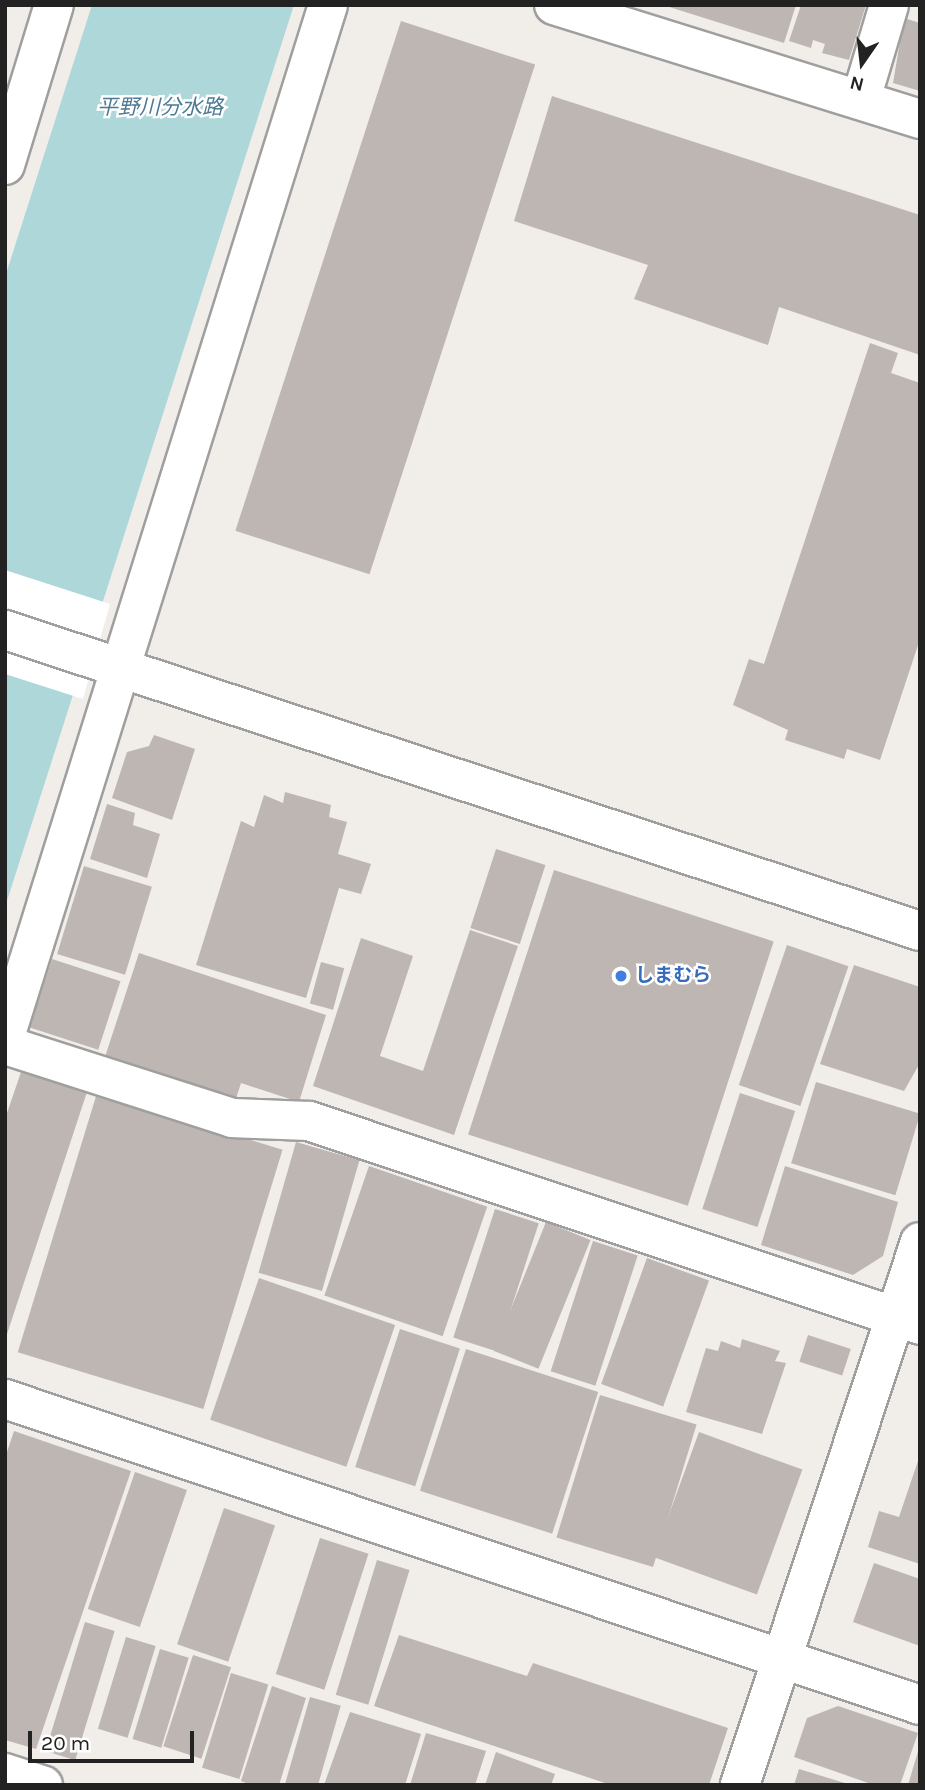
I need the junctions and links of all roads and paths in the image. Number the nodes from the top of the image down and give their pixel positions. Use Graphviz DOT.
graph roads {
  1 [pos="54,5"];
  2 [pos="328,5"];
  3 [pos="554,5"];
  4 [pos="889,5"];
  5 [pos="861,99"];
  6 [pos="920,119"];
  7 [pos="5,165"];
  8 [pos="5,630"];
  9 [pos="108,664"];
  10 [pos="920,931"];
  11 [pos="5,1037"];
  12 [pos="5,1045"];
  13 [pos="920,1242"];
  14 [pos="908,1321"];
  15 [pos="5,1399"];
  16 [pos="779,1662"];
  17 [pos="920,1705"];
  18 [pos="5,1773"];
  19 [pos="43,1785"];
  20 [pos="740,1785"];
  1 -- 7 [label="street"];
  2 -- 9 [label="street"];
  3 -- 5 [label="street"];
  4 -- 5 [label="street"];
  5 -- 6 [label="street"];
  8 -- 9 [label="street"];
  9 -- 10 [label="street"];
  9 -- 11 [label="street"];
  12 -- 14 [label="street"];
  13 -- 14 [label="street"];
  14 -- 16 [label="street"];
  15 -- 16 [label="street"];
  16 -- 17 [label="street"];
  16 -- 20 [label="street"];
  18 -- 19 [label="street"];
}
